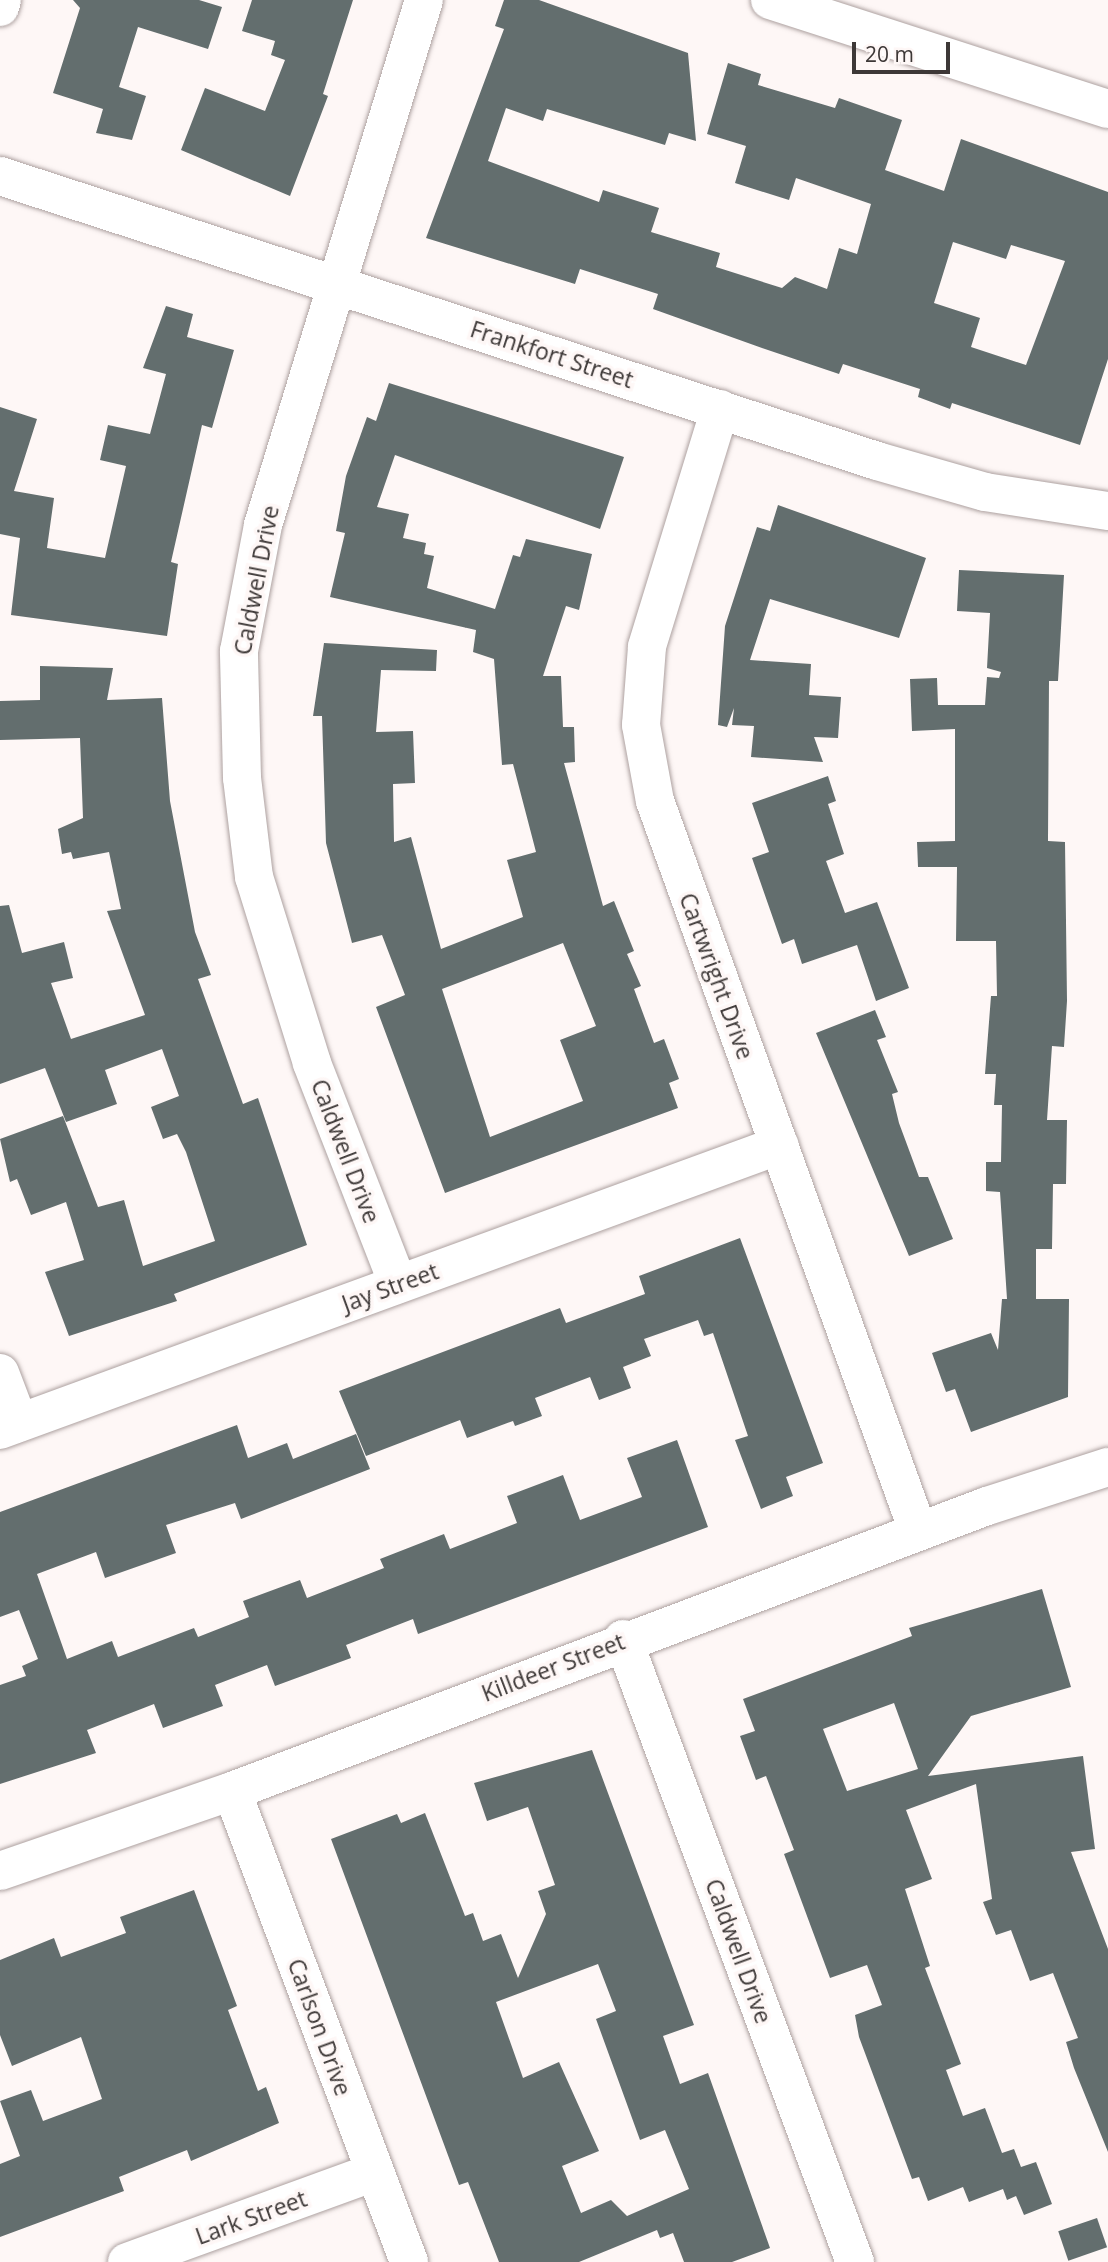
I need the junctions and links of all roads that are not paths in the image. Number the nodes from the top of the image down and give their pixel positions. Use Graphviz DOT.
graph roads {
  1 [pos="2,0"];
  2 [pos="424,0"];
  3 [pos="771,0"];
  4 [pos="0,7"];
  5 [pos="1108,109"];
  6 [pos="0,176"];
  7 [pos="335,281"];
  8 [pos="720,409"];
  9 [pos="1108,511"];
  10 [pos="780,1145"];
  11 [pos="398,1284"];
  12 [pos="0,1373"];
  13 [pos="9,1426"];
  14 [pos="1108,1467"];
  15 [pos="919,1531"];
  16 [pos="623,1639"];
  17 [pos="232,1791"];
  18 [pos="0,1871"];
  19 [pos="374,2172"];
  20 [pos="127,2262"];
  21 [pos="409,2262"];
  22 [pos="855,2262"];
  1 -- 4 [label="street"];
  2 -- 7 [label="street, Caldwell Drive"];
  3 -- 5 [label="street"];
  6 -- 7 [label="street, Frankfort Street"];
  7 -- 8 [label="street, Frankfort Street"];
  7 -- 11 [label="street, Caldwell Drive"];
  8 -- 9 [label="street, Frankfort Street"];
  8 -- 10 [label="street, Cartwright Drive"];
  10 -- 11 [label="street, Jay Street"];
  10 -- 15 [label="street, Cartwright Drive"];
  11 -- 13 [label="street, Jay Street"];
  12 -- 13 [label="street"];
  14 -- 15 [label="street, Killdeer Street"];
  15 -- 16 [label="street, Killdeer Street"];
  16 -- 17 [label="street, Killdeer Street"];
  16 -- 22 [label="street, Caldwell Drive"];
  17 -- 18 [label="street, Killdeer Street"];
  17 -- 19 [label="street, Carlson Drive"];
  19 -- 20 [label="street, Lark Street"];
  19 -- 21 [label="street, Carlson Drive"];
}
